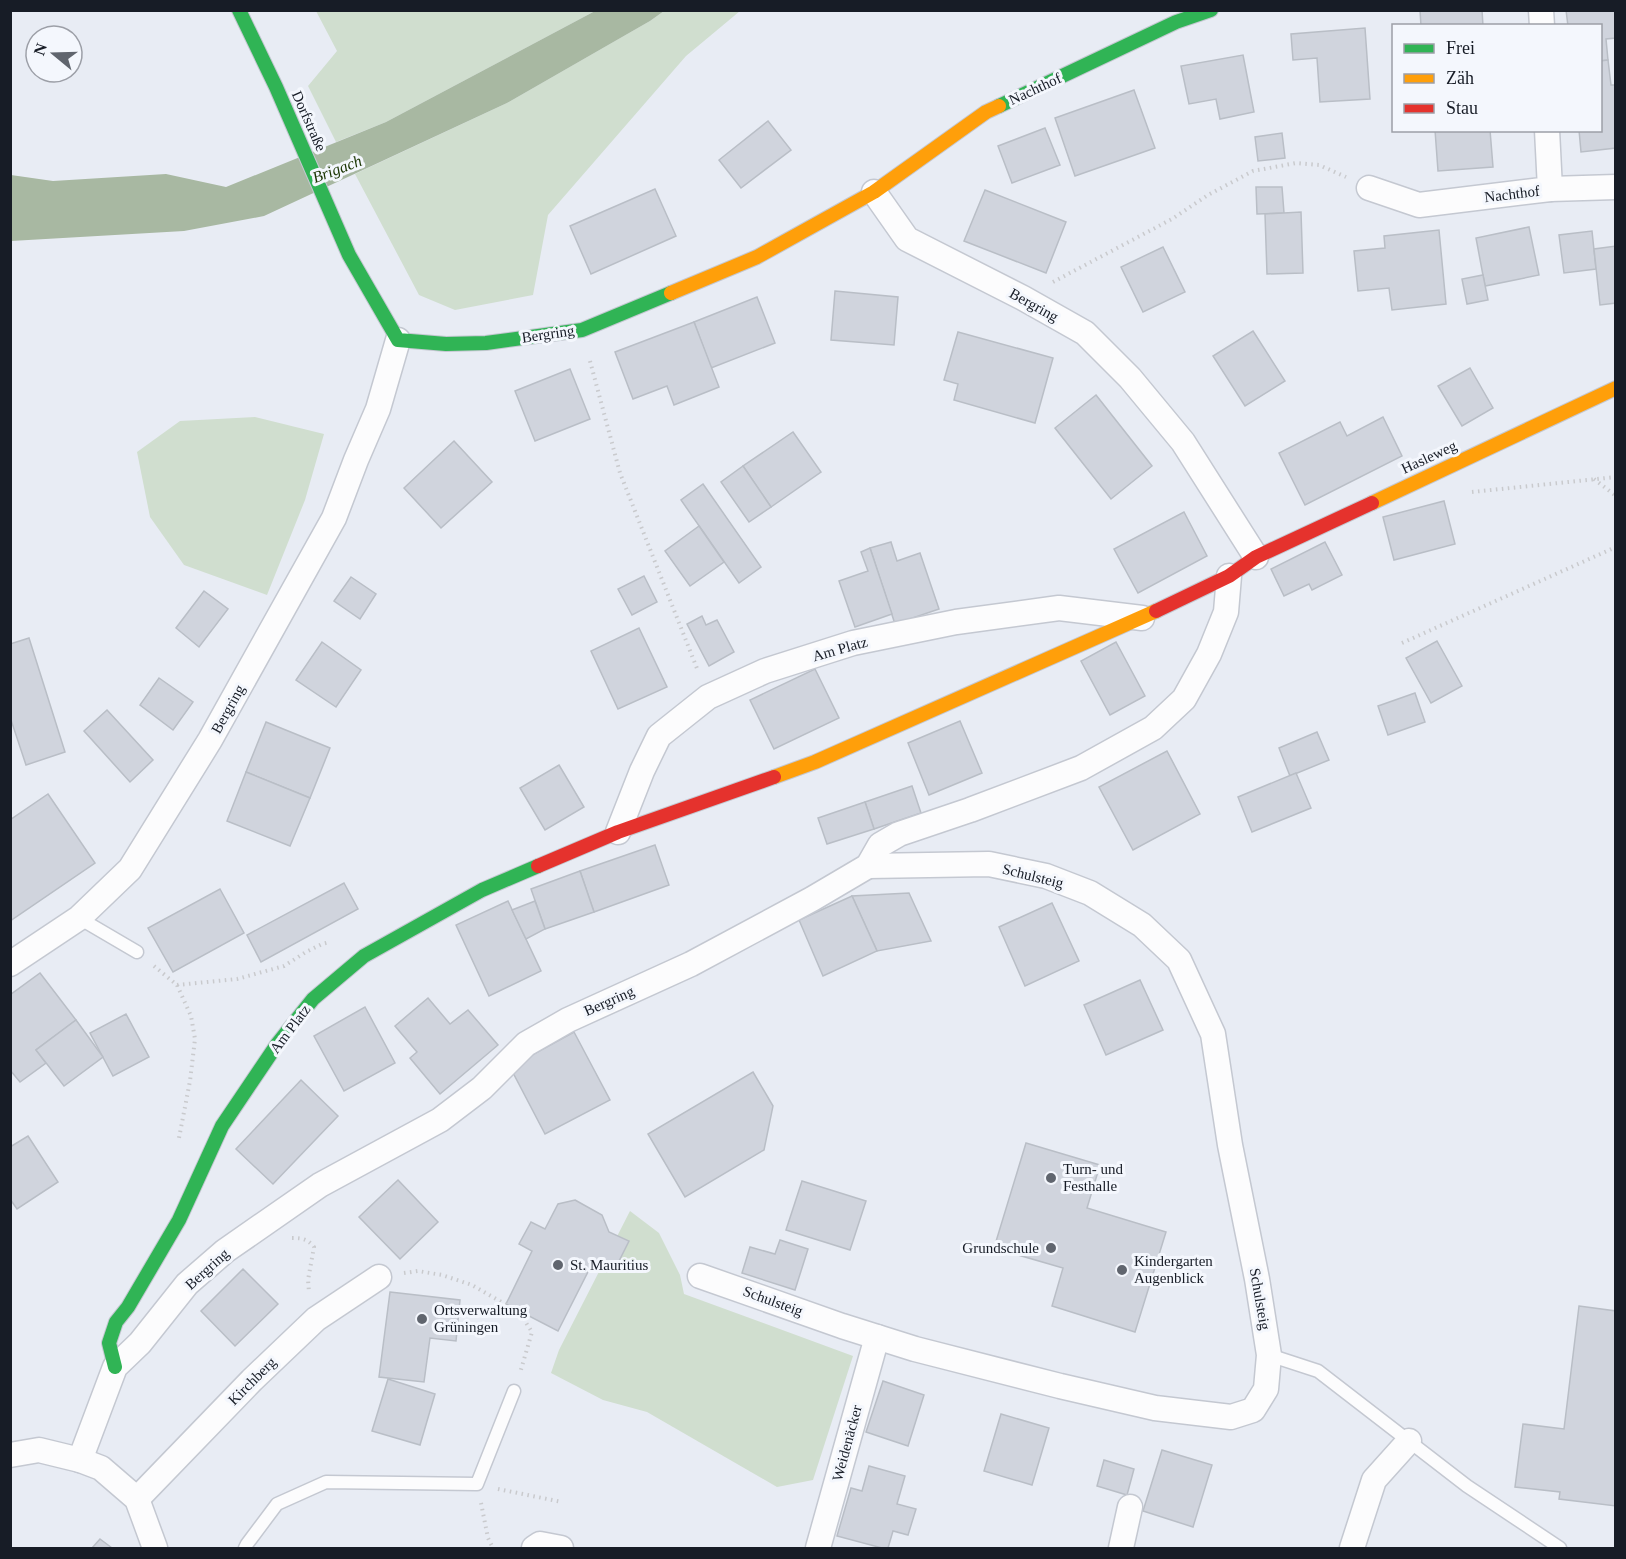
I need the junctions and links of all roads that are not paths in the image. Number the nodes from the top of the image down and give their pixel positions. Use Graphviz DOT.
graph roads {
  1 [pos="239,10"];
  2 [pos="1211,10"];
  3 [pos="1547,132"];
  4 [pos="1616,187"];
  5 [pos="1369,188"];
  6 [pos="1550,189"];
  7 [pos="874,192"];
  8 [pos="398,340"];
  9 [pos="1616,387"];
  10 [pos="1256,557"];
  11 [pos="1229,576"];
  12 [pos="1142,618"];
  13 [pos="618,832"];
  14 [pos="867,866"];
  15 [pos="79,918"];
  16 [pos="137,952"];
  17 [pos="10,964"];
  18 [pos="700,1276"];
  19 [pos="379,1277"];
  20 [pos="877,1337"];
  21 [pos="1269,1355"];
  22 [pos="115,1367"];
  23 [pos="514,1391"];
  24 [pos="1409,1441"];
  25 [pos="10,1455"];
  26 [pos="80,1460"];
  27 [pos="137,1499"];
  28 [pos="1130,1507"];
  29 [pos="155,1548"];
  30 [pos="245,1548"];
  31 [pos="534,1548"];
  32 [pos="561,1548"];
  33 [pos="818,1548"];
  34 [pos="1121,1548"];
  35 [pos="1352,1548"];
  36 [pos="1560,1548"];
  1 -- 8 [label="street, Dorfstraße"];
  2 -- 7 [label="street, Nachthof"];
  3 -- 6 [label="street, Nachthof"];
  4 -- 6 [label="street, Nachthof"];
  5 -- 6 [label="street, Nachthof"];
  7 -- 8 [label="street, Bergring"];
  7 -- 10 [label="street, Bergring"];
  8 -- 15 [label="street, Bergring"];
  9 -- 10 [label="street, Hasleweg"];
  10 -- 11 [label="street, Am Platz"];
  11 -- 12 [label="street, Am Platz"];
  11 -- 14 [label="street, Bergring"];
  12 -- 13 [label="street, Am Platz"];
  12 -- 13 [label="street, Am Platz"];
  13 -- 22 [label="street, Am Platz"];
  14 -- 21 [label="street, Schulsteig"];
  14 -- 22 [label="street, Bergring"];
  15 -- 16 [label="lane"];
  15 -- 17 [label="street, Bergring"];
  18 -- 20 [label="street, Schulsteig"];
  19 -- 27 [label="street, Kirchberg"];
  20 -- 21 [label="street, Schulsteig"];
  20 -- 33 [label="street, Weidenäcker"];
  21 -- 24 [label="lane"];
  22 -- 26 [label="street, Bergring"];
  23 -- 30 [label="lane"];
  24 -- 35 [label="street"];
  24 -- 36 [label="lane"];
  25 -- 26 [label="street"];
  26 -- 27 [label="street"];
  27 -- 29 [label="street"];
  28 -- 34 [label="street"];
  31 -- 32 [label="street"];
}
